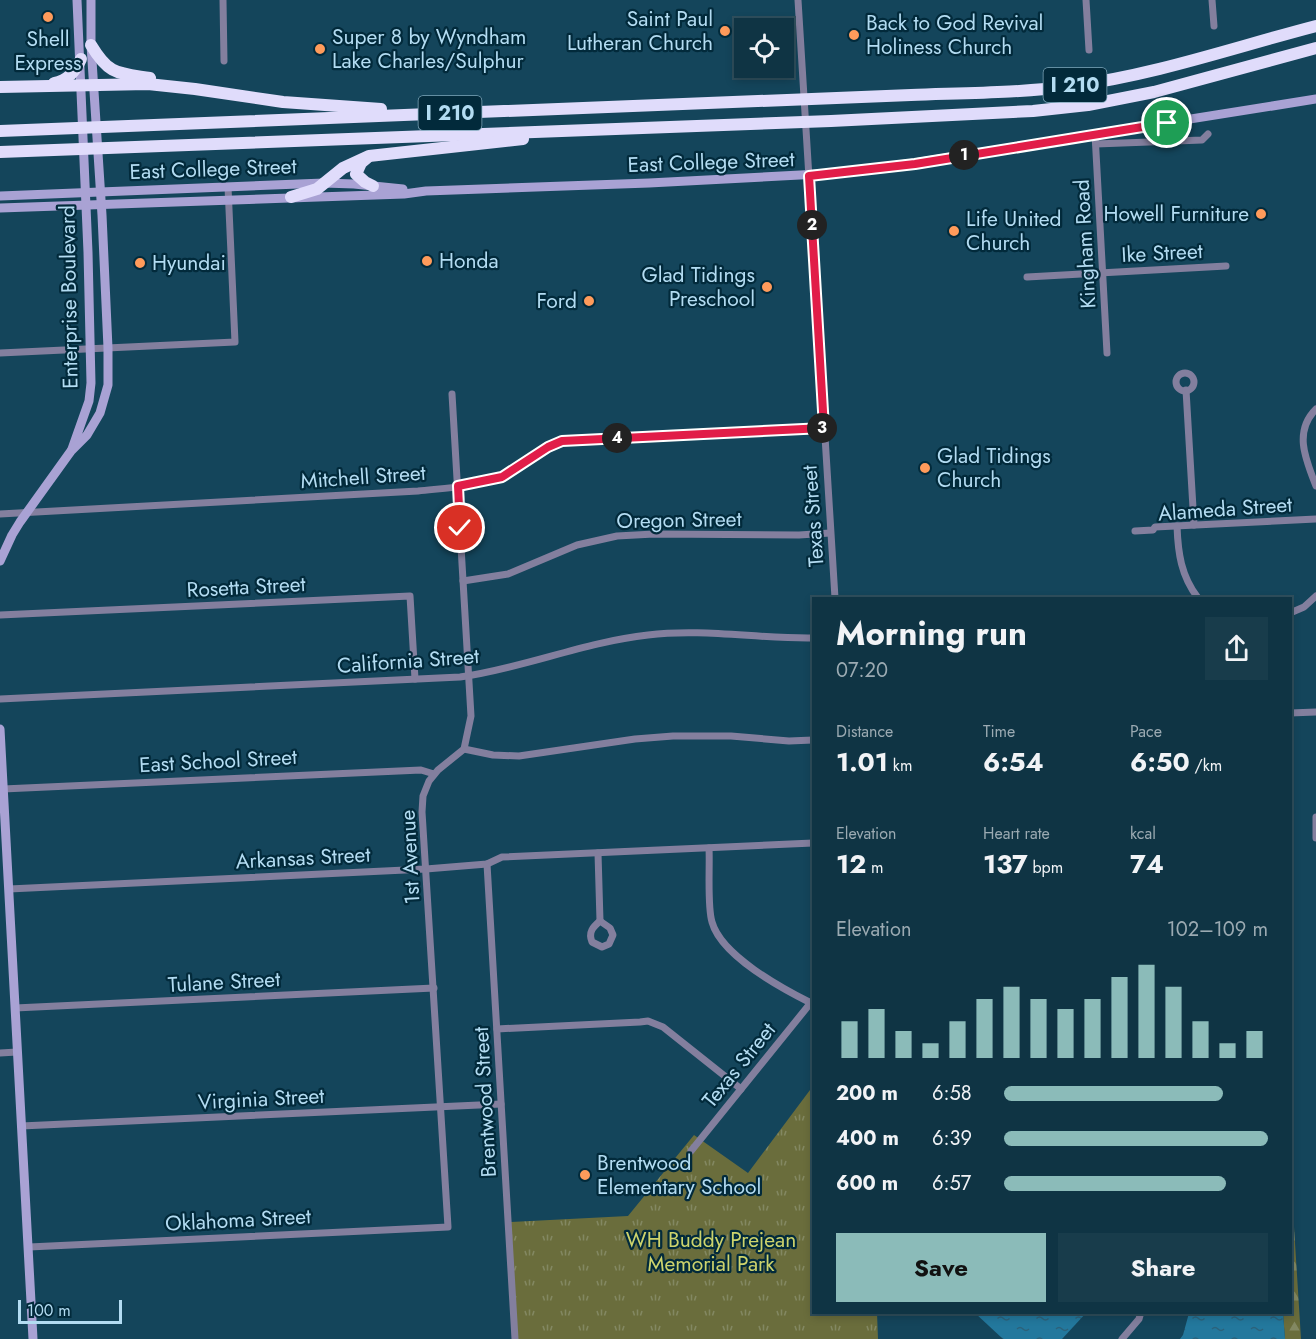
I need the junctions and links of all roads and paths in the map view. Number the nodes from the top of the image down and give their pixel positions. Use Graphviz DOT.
graph roads {
  1 [pos="77,0"];
  2 [pos="91,0"];
  3 [pos="223,0"];
  4 [pos="798,0"];
  5 [pos="1086,0"];
  6 [pos="1212,0"];
  7 [pos="1214,26"];
  8 [pos="1316,26"];
  9 [pos="91,45"];
  10 [pos="1316,48"];
  11 [pos="1089,50"];
  12 [pos="81,59"];
  13 [pos="224,61"];
  14 [pos="94,84"];
  15 [pos="81,85"];
  16 [pos="45,86"];
  17 [pos="0,87"];
  18 [pos="195,88"];
  19 [pos="1316,99"];
  20 [pos="454,113"];
  21 [pos="634,127"];
  22 [pos="0,131"];
  23 [pos="1208,134"];
  24 [pos="1096,139"];
  25 [pos="0,152"];
  26 [pos="369,156"];
  27 [pos="809,176"];
  28 [pos="324,183"];
  29 [pos="373,186"];
  30 [pos="228,187"];
  31 [pos="100,191"];
  32 [pos="426,191"];
  33 [pos="84,192"];
  34 [pos="0,196"];
  35 [pos="291,197"];
  36 [pos="228,200"];
  37 [pos="101,204"];
  38 [pos="85,205"];
  39 [pos="0,208"];
  40 [pos="1226,266"];
  41 [pos="1103,273"];
  42 [pos="1027,277"];
  43 [pos="108,348"];
  44 [pos="91,349"];
  45 [pos="0,353"];
  46 [pos="1107,353"];
  47 [pos="1186,390"];
  48 [pos="452,394"];
  49 [pos="1316,410"];
  50 [pos="824,428"];
  51 [pos="71,451"];
  52 [pos="458,486"];
  53 [pos="1316,486"];
  54 [pos="27,512"];
  55 [pos="0,514"];
  56 [pos="1316,519"];
  57 [pos="1194,525"];
  58 [pos="1177,526"];
  59 [pos="1135,531"];
  60 [pos="830,533"];
  61 [pos="0,561"];
  62 [pos="463,581"];
  63 [pos="1316,596"];
  64 [pos="835,597"];
  65 [pos="1197,597"];
  66 [pos="1292,613"];
  67 [pos="0,615"];
  68 [pos="812,638"];
  69 [pos="469,676"];
  70 [pos="415,679"];
  71 [pos="0,699"];
  72 [pos="1316,712"];
  73 [pos="1292,713"];
  74 [pos="0,729"];
  75 [pos="812,740"];
  76 [pos="464,749"];
  77 [pos="434,774"];
  78 [pos="3,789"];
  79 [pos="1316,817"];
  80 [pos="3,830"];
  81 [pos="1316,838"];
  82 [pos="812,843"];
  83 [pos="709,848"];
  84 [pos="598,853"];
  85 [pos="487,864"];
  86 [pos="426,869"];
  87 [pos="9,889"];
  88 [pos="600,921"];
  89 [pos="434,988"];
  90 [pos="812,1001"];
  91 [pos="15,1008"];
  92 [pos="497,1029"];
  93 [pos="18,1052"];
  94 [pos="0,1053"];
  95 [pos="741,1089"];
  96 [pos="501,1104"];
  97 [pos="441,1107"];
  98 [pos="21,1126"];
  99 [pos="691,1151"];
  100 [pos="448,1227"];
  101 [pos="29,1247"];
  102 [pos="1140,1314"];
  103 [pos="33,1339"];
  104 [pos="515,1339"];
  105 [pos="1122,1339"];
  1 -- 12 [label="main road, Enterprise Boulevard"];
  2 -- 9 [label="main road, Enterprise Boulevard"];
  3 -- 13 [label="street"];
  4 -- 27 [label="street, Texas Street"];
  5 -- 11 [label="street"];
  6 -- 7 [label="street"];
  8 -- 20 [label="highway, I 210"];
  9 -- 14 [label="main road, Enterprise Boulevard"];
  9 -- 18 [label="highway"];
  10 -- 21 [label="highway, I 210"];
  12 -- 15 [label="main road, Enterprise Boulevard"];
  12 -- 16 [label="highway"];
  14 -- 15 [label="highway"];
  14 -- 18 [label="highway"];
  14 -- 31 [label="main road, Enterprise Boulevard"];
  15 -- 16 [label="highway"];
  15 -- 33 [label="main road, Enterprise Boulevard"];
  16 -- 17 [label="highway"];
  18 -- 20 [label="highway"];
  19 -- 24 [label="main road, East College Street"];
  20 -- 22 [label="highway, I 210"];
  21 -- 25 [label="highway, I 210"];
  21 -- 26 [label="highway"];
  23 -- 24 [label="street"];
  24 -- 27 [label="main road, East College Street"];
  24 -- 41 [label="street, Kingham Road"];
  26 -- 28 [label="highway"];
  26 -- 29 [label="highway"];
  27 -- 32 [label="main road, East College Street"];
  27 -- 50 [label="street, Texas Street"];
  28 -- 29 [label="main road, East College Street"];
  28 -- 30 [label="main road, East College Street"];
  28 -- 35 [label="highway"];
  29 -- 32 [label="main road, East College Street"];
  30 -- 31 [label="main road, East College Street"];
  30 -- 36 [label="street"];
  31 -- 33 [label="main road, East College Street"];
  31 -- 37 [label="main road, Enterprise Boulevard"];
  32 -- 35 [label="main road, East College Street"];
  33 -- 34 [label="main road, East College Street"];
  33 -- 38 [label="main road, Enterprise Boulevard"];
  35 -- 36 [label="main road, East College Street"];
  36 -- 37 [label="main road, East College Street"];
  36 -- 43 [label="street"];
  37 -- 38 [label="main road, East College Street"];
  37 -- 43 [label="main road, Enterprise Boulevard"];
  38 -- 39 [label="main road, East College Street"];
  38 -- 44 [label="main road, Enterprise Boulevard"];
  40 -- 41 [label="street, Ike Street"];
  41 -- 42 [label="street, Ike Street"];
  41 -- 46 [label="street, Kingham Road"];
  43 -- 44 [label="street"];
  43 -- 51 [label="main road, Enterprise Boulevard"];
  44 -- 45 [label="street"];
  44 -- 51 [label="main road, Enterprise Boulevard"];
  47 -- 57 [label="street"];
  48 -- 52 [label="street"];
  49 -- 53 [label="street"];
  50 -- 52 [label="street, Mitchell Street"];
  50 -- 60 [label="street, Texas Street"];
  51 -- 54 [label="main road"];
  52 -- 54 [label="street, Mitchell Street"];
  52 -- 62 [label="street"];
  54 -- 55 [label="street, Mitchell Street"];
  54 -- 61 [label="main road"];
  56 -- 57 [label="street, Alameda Street"];
  57 -- 58 [label="street, Alameda Street"];
  58 -- 59 [label="street, Alameda Street"];
  58 -- 65 [label="street"];
  60 -- 62 [label="street, Oregon Street"];
  60 -- 64 [label="street, Texas Street"];
  62 -- 69 [label="street"];
  63 -- 66 [label="street"];
  67 -- 70 [label="street, Rosetta Street"];
  68 -- 69 [label="street, California Street"];
  69 -- 70 [label="street, California Street"];
  69 -- 76 [label="street"];
  70 -- 71 [label="street, California Street"];
  72 -- 73 [label="street"];
  74 -- 78 [label="main road"];
  75 -- 76 [label="street"];
  76 -- 77 [label="street, 1st Avenue"];
  77 -- 78 [label="street, East School Street"];
  77 -- 86 [label="street, 1st Avenue"];
  78 -- 80 [label="main road"];
  79 -- 81 [label="street"];
  80 -- 87 [label="main road"];
  82 -- 83 [label="street, Arkansas Street"];
  83 -- 84 [label="street, Arkansas Street"];
  83 -- 90 [label="street"];
  84 -- 85 [label="street, Arkansas Street"];
  84 -- 88 [label="street"];
  85 -- 86 [label="street, Arkansas Street"];
  85 -- 92 [label="street, Brentwood Street"];
  86 -- 87 [label="street, Arkansas Street"];
  86 -- 89 [label="street, 1st Avenue"];
  87 -- 91 [label="main road"];
  89 -- 91 [label="street, Tulane Street"];
  89 -- 97 [label="street, 1st Avenue"];
  90 -- 95 [label="street, Texas Street"];
  91 -- 93 [label="main road"];
  92 -- 95 [label="street"];
  92 -- 96 [label="street, Brentwood Street"];
  93 -- 94 [label="street"];
  93 -- 98 [label="main road"];
  95 -- 99 [label="street, Texas Street"];
  96 -- 97 [label="street, Virginia Street"];
  96 -- 104 [label="street, Brentwood Street"];
  97 -- 98 [label="street, Virginia Street"];
  97 -- 100 [label="street, 1st Avenue"];
  98 -- 101 [label="main road"];
  100 -- 101 [label="street, Oklahoma Street"];
  101 -- 103 [label="main road"];
  102 -- 105 [label="street"];
}
